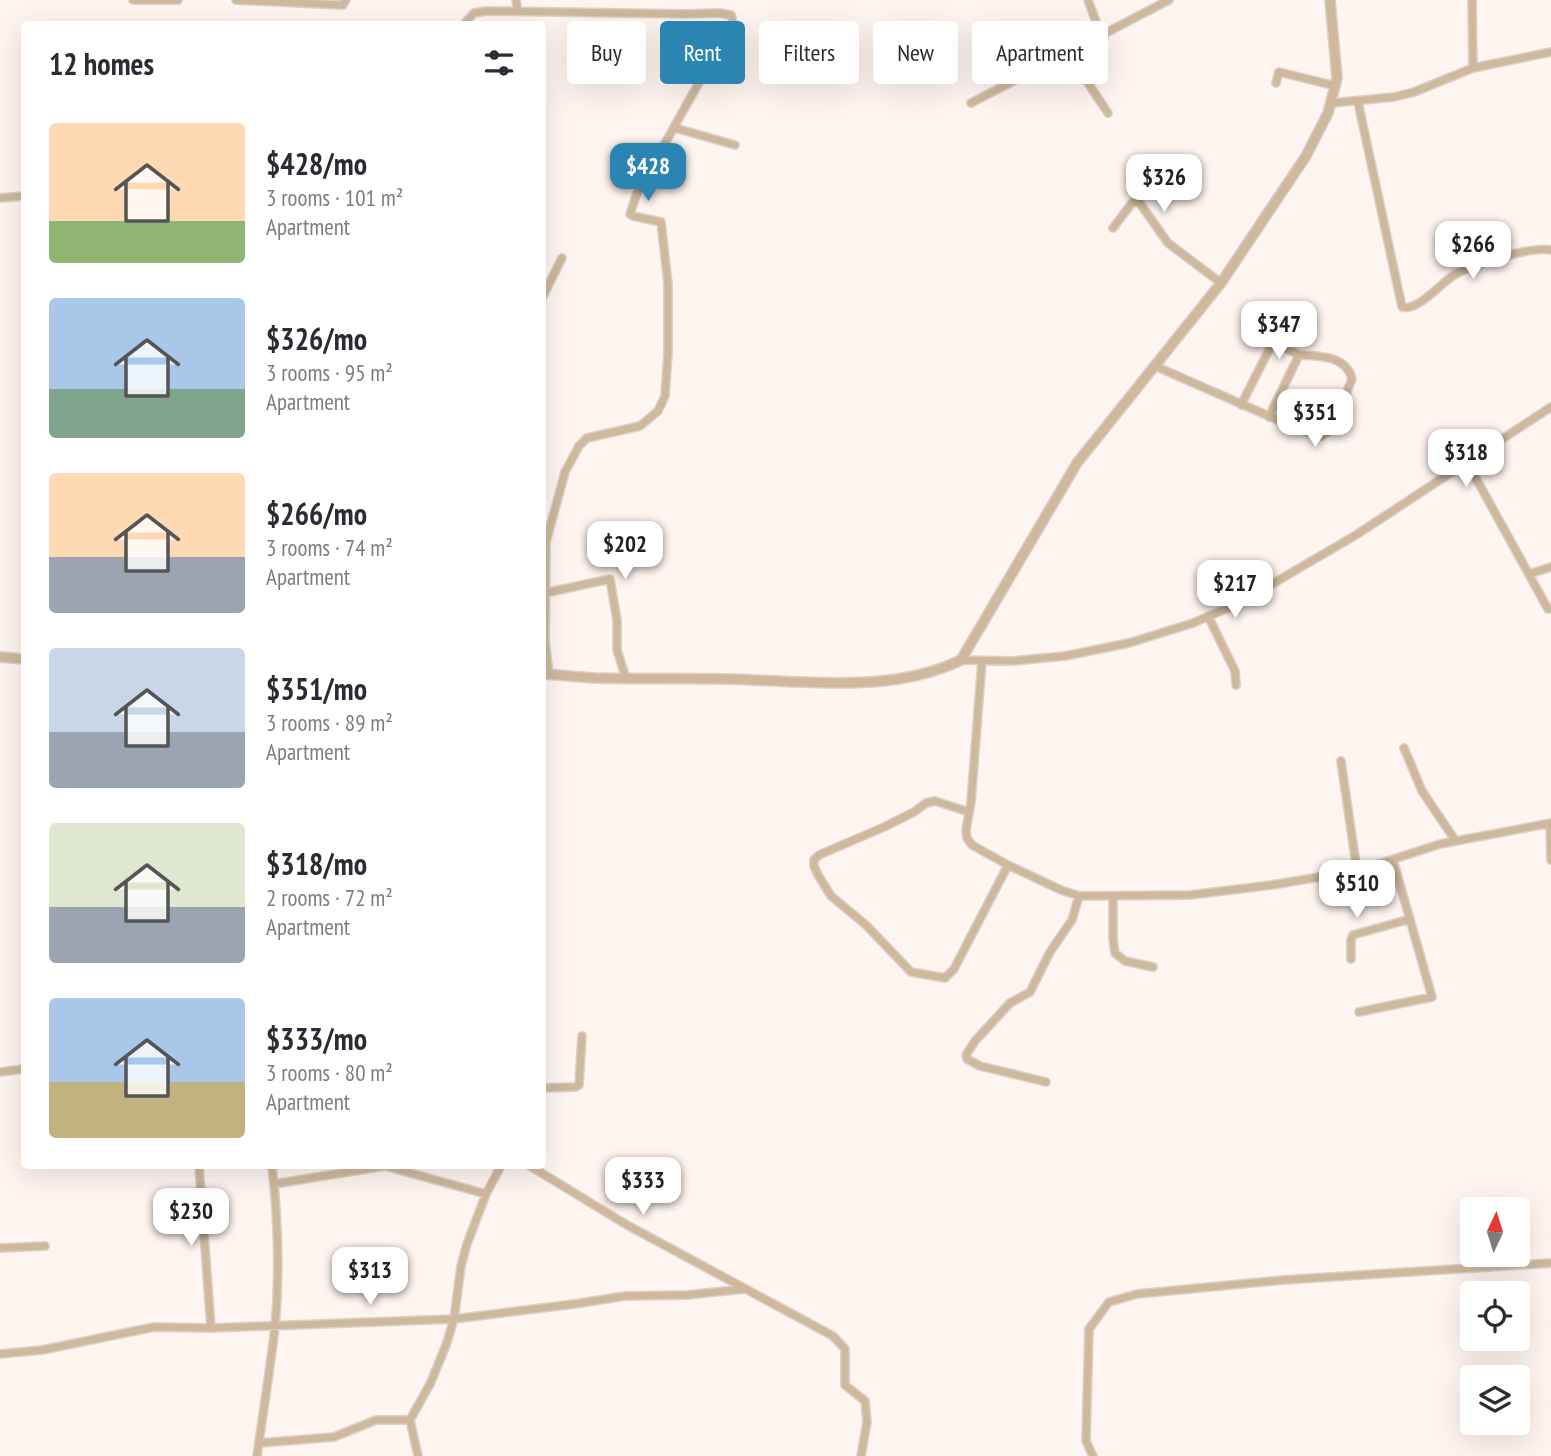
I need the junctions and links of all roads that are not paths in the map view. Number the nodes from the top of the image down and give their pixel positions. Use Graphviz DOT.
graph roads {
  1 [pos="133,0"];
  2 [pos="178,0"];
  3 [pos="236,0"];
  4 [pos="346,0"];
  5 [pos="516,0"];
  6 [pos="1088,0"];
  7 [pos="1169,0"];
  8 [pos="1330,0"];
  9 [pos="1472,0"];
  10 [pos="518,11"];
  11 [pos="467,21"];
  12 [pos="1096,21"];
  13 [pos="1108,31"];
  14 [pos="1551,52"];
  15 [pos="1473,68"];
  16 [pos="1276,83"];
  17 [pos="1007,84"];
  18 [pos="1089,84"];
  19 [pos="1336,86"];
  20 [pos="1359,102"];
  21 [pos="971,103"];
  22 [pos="1332,103"];
  23 [pos="1108,113"];
  24 [pos="675,128"];
  25 [pos="735,145"];
  26 [pos="21,196"];
  27 [pos="0,198"];
  28 [pos="1113,228"];
  29 [pos="1551,250"];
  30 [pos="562,258"];
  31 [pos="1221,283"];
  32 [pos="546,290"];
  33 [pos="1299,355"];
  34 [pos="1155,366"];
  35 [pos="1241,405"];
  36 [pos="1551,407"];
  37 [pos="1269,417"];
  38 [pos="1467,461"];
  39 [pos="546,546"];
  40 [pos="1551,567"];
  41 [pos="1530,574"];
  42 [pos="546,593"];
  43 [pos="1548,609"];
  44 [pos="1208,616"];
  45 [pos="0,657"];
  46 [pos="21,659"];
  47 [pos="961,660"];
  48 [pos="982,661"];
  49 [pos="546,675"];
  50 [pos="626,678"];
  51 [pos="1236,685"];
  52 [pos="1404,748"];
  53 [pos="1341,761"];
  54 [pos="969,812"];
  55 [pos="1550,823"];
  56 [pos="1455,840"];
  57 [pos="1393,860"];
  58 [pos="1551,860"];
  59 [pos="1008,865"];
  60 [pos="1357,871"];
  61 [pos="1079,896"];
  62 [pos="1113,896"];
  63 [pos="1410,919"];
  64 [pos="1351,959"];
  65 [pos="1153,967"];
  66 [pos="1359,1012"];
  67 [pos="582,1036"];
  68 [pos="21,1069"];
  69 [pos="0,1072"];
  70 [pos="1046,1082"];
  71 [pos="546,1088"];
  72 [pos="199,1169"];
  73 [pos="272,1169"];
  74 [pos="366,1169"];
  75 [pos="396,1169"];
  76 [pos="499,1169"];
  77 [pos="535,1169"];
  78 [pos="274,1184"];
  79 [pos="486,1194"];
  80 [pos="45,1246"];
  81 [pos="0,1248"];
  82 [pos="1551,1263"];
  83 [pos="744,1289"];
  84 [pos="454,1319"];
  85 [pos="275,1325"];
  86 [pos="211,1328"];
  87 [pos="0,1354"];
  88 [pos="410,1420"];
  89 [pos="259,1443"];
  90 [pos="257,1456"];
  91 [pos="418,1456"];
  92 [pos="861,1456"];
  93 [pos="1093,1456"];
  1 -- 2 [label="street"];
  3 -- 4 [label="street"];
  5 -- 10 [label="street"];
  6 -- 12 [label="street"];
  7 -- 13 [label="street"];
  8 -- 19 [label="street"];
  9 -- 15 [label="street"];
  10 -- 11 [label="street"];
  10 -- 24 [label="street"];
  14 -- 15 [label="street"];
  15 -- 20 [label="street"];
  16 -- 19 [label="street"];
  17 -- 21 [label="street"];
  18 -- 23 [label="street"];
  19 -- 22 [label="street"];
  20 -- 22 [label="street"];
  20 -- 29 [label="street"];
  22 -- 31 [label="street"];
  24 -- 25 [label="street"];
  24 -- 39 [label="street"];
  26 -- 27 [label="street"];
  28 -- 31 [label="street"];
  30 -- 32 [label="street"];
  31 -- 34 [label="street"];
  33 -- 35 [label="street"];
  33 -- 37 [label="street"];
  33 -- 37 [label="street"];
  34 -- 35 [label="street"];
  34 -- 47 [label="street"];
  35 -- 37 [label="street"];
  36 -- 38 [label="street"];
  38 -- 41 [label="street"];
  38 -- 44 [label="street"];
  40 -- 41 [label="street"];
  41 -- 43 [label="street"];
  42 -- 50 [label="street"];
  44 -- 48 [label="street"];
  44 -- 51 [label="street"];
  45 -- 46 [label="street"];
  47 -- 48 [label="street"];
  47 -- 50 [label="street"];
  48 -- 54 [label="street"];
  49 -- 50 [label="street"];
  52 -- 56 [label="street"];
  53 -- 60 [label="street"];
  54 -- 59 [label="street"];
  54 -- 59 [label="street"];
  55 -- 56 [label="street"];
  55 -- 58 [label="street"];
  56 -- 57 [label="street"];
  57 -- 60 [label="street"];
  57 -- 63 [label="street"];
  59 -- 61 [label="street"];
  60 -- 62 [label="street"];
  61 -- 62 [label="street"];
  61 -- 70 [label="street"];
  62 -- 65 [label="street"];
  63 -- 64 [label="street"];
  63 -- 66 [label="street"];
  67 -- 71 [label="street"];
  68 -- 69 [label="street"];
  72 -- 86 [label="street"];
  73 -- 78 [label="street"];
  74 -- 78 [label="street"];
  75 -- 79 [label="street"];
  76 -- 79 [label="street"];
  77 -- 83 [label="street"];
  78 -- 85 [label="street"];
  79 -- 84 [label="street"];
  80 -- 81 [label="street"];
  82 -- 93 [label="street"];
  83 -- 84 [label="street"];
  83 -- 92 [label="street"];
  84 -- 85 [label="street"];
  84 -- 88 [label="street"];
  85 -- 86 [label="street"];
  85 -- 89 [label="street"];
  86 -- 87 [label="street"];
  88 -- 89 [label="street"];
  88 -- 91 [label="street"];
  89 -- 90 [label="street"];
}
